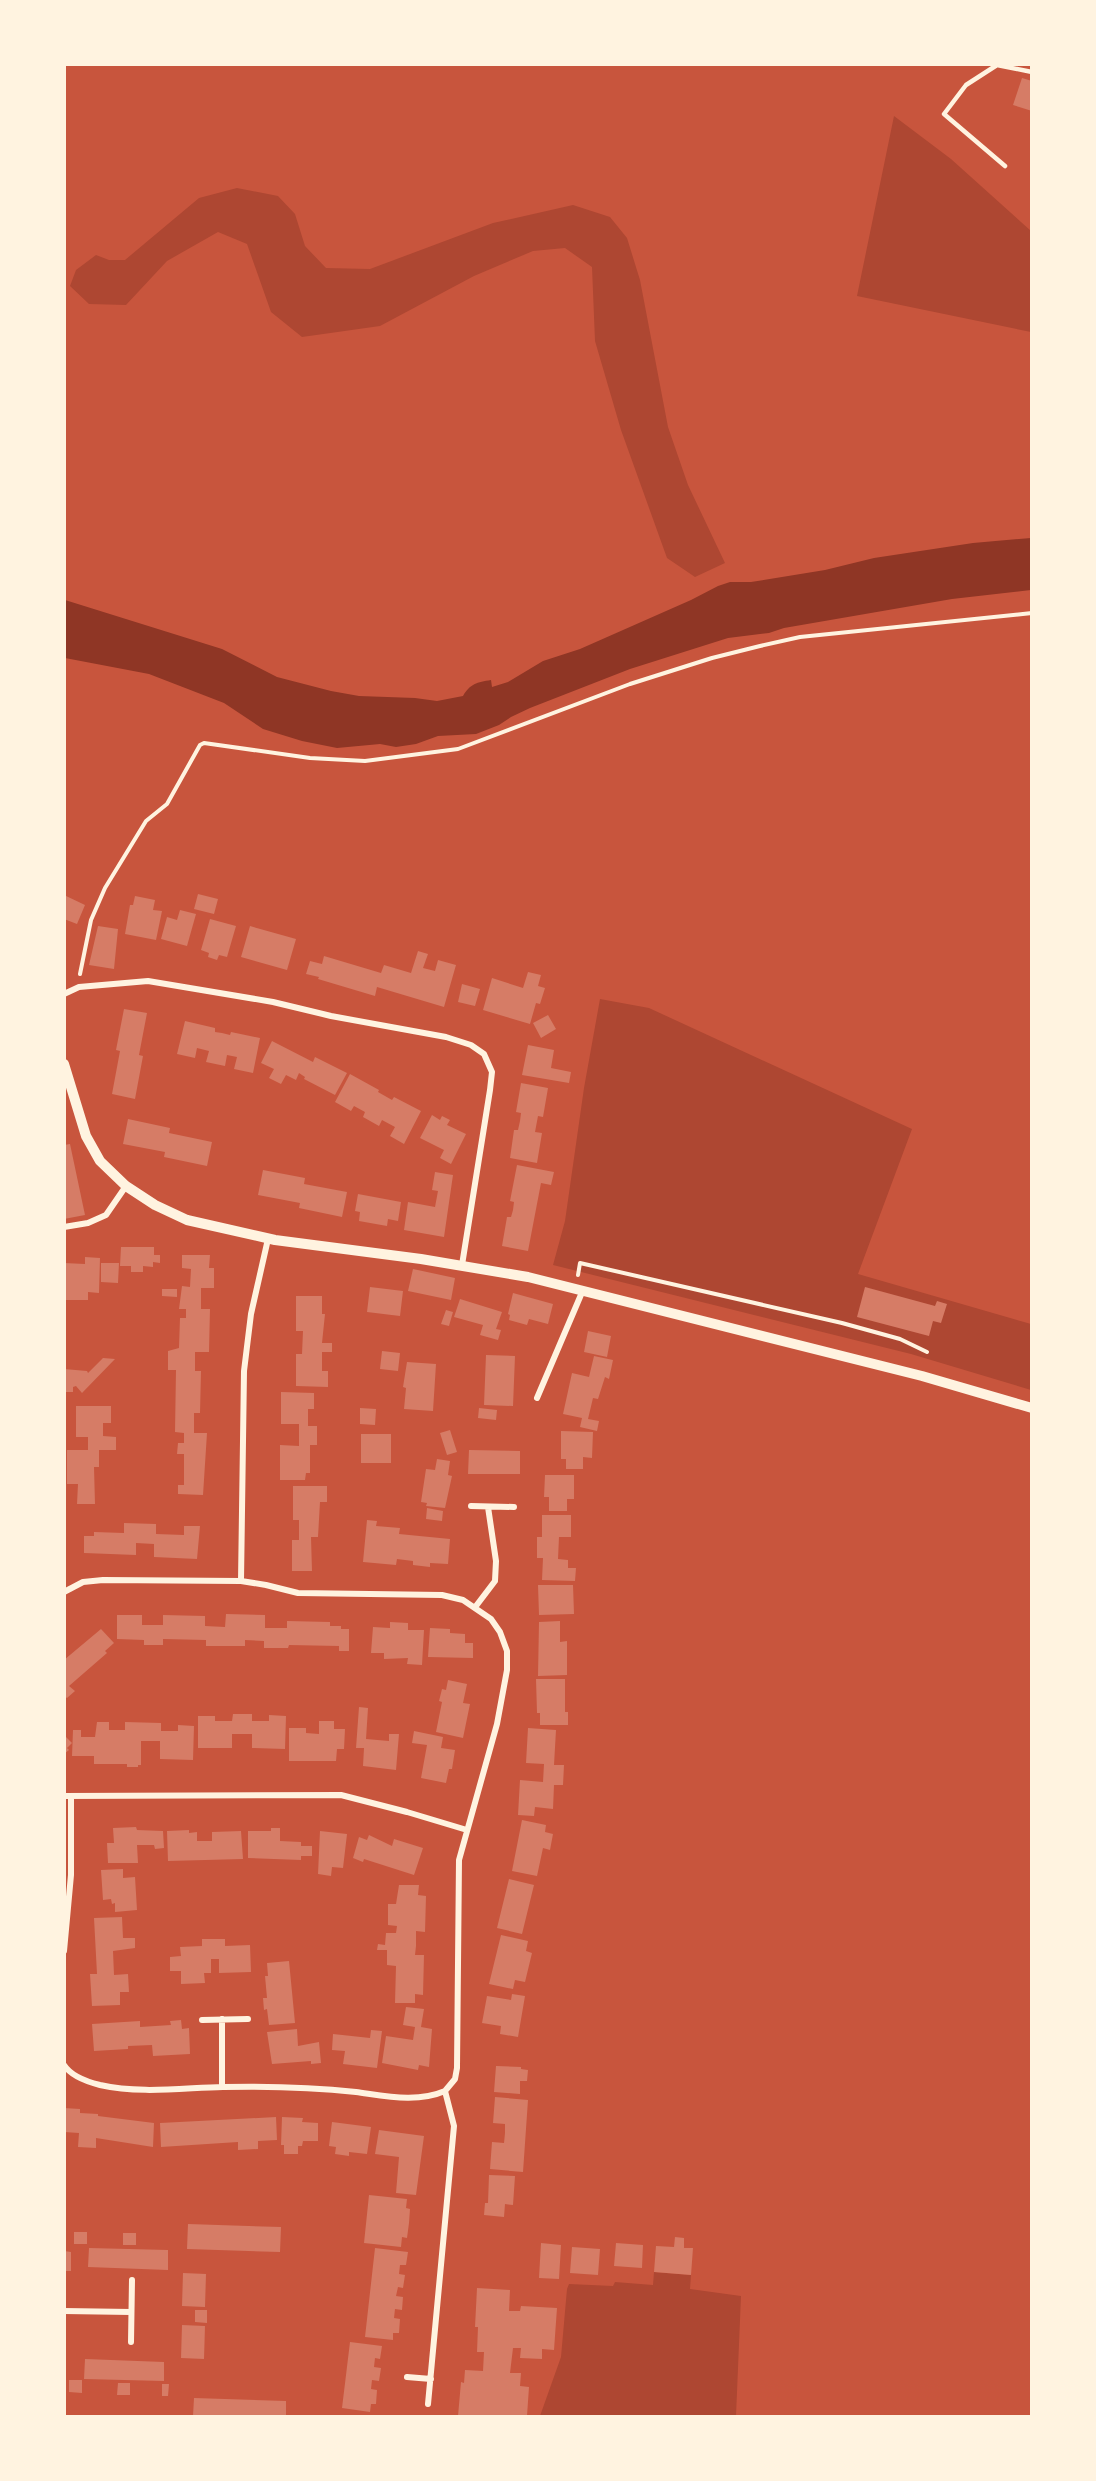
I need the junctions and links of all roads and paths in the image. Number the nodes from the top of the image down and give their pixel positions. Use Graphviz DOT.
graph roads {
  1 [pos="1032,72"];
  2 [pos="1005,166"];
  3 [pos="1032,613"];
  4 [pos="79,987"];
  5 [pos="64,994"];
  6 [pos="64,1064"];
  7 [pos="126,1186"];
  8 [pos="64,1227"];
  9 [pos="268,1239"];
  10 [pos="462,1265"];
  11 [pos="579,1289"];
  12 [pos="927,1352"];
  13 [pos="537,1398"];
  14 [pos="1032,1408"];
  15 [pos="471,1506"];
  16 [pos="488,1507"];
  17 [pos="514,1507"];
  18 [pos="241,1581"];
  19 [pos="65,1589"];
  20 [pos="476,1606"];
  21 [pos="68,1796"];
  22 [pos="467,1830"];
  23 [pos="64,1951"];
  24 [pos="222,2019"];
  25 [pos="248,2019"];
  26 [pos="202,2020"];
  27 [pos="64,2065"];
  28 [pos="222,2087"];
  29 [pos="445,2091"];
  30 [pos="132,2280"];
  31 [pos="64,2311"];
  32 [pos="131,2312"];
  33 [pos="131,2342"];
  34 [pos="407,2377"];
  35 [pos="431,2379"];
  36 [pos="428,2404"];
  1 -- 2 [label="lane"];
  3 -- 4 [label="path"];
  4 -- 5 [label="street"];
  4 -- 10 [label="street"];
  6 -- 7 [label="street"];
  7 -- 8 [label="street"];
  7 -- 9 [label="street"];
  9 -- 10 [label="street"];
  9 -- 18 [label="street"];
  10 -- 11 [label="street"];
  11 -- 12 [label="path"];
  11 -- 13 [label="street"];
  11 -- 14 [label="street"];
  15 -- 16 [label="street"];
  16 -- 17 [label="street"];
  16 -- 20 [label="street"];
  18 -- 19 [label="street"];
  18 -- 20 [label="street"];
  20 -- 22 [label="street"];
  21 -- 22 [label="street"];
  21 -- 23 [label="street"];
  22 -- 29 [label="street"];
  24 -- 25 [label="street"];
  24 -- 26 [label="street"];
  24 -- 28 [label="street"];
  27 -- 28 [label="street"];
  28 -- 29 [label="street"];
  29 -- 35 [label="street"];
  30 -- 32 [label="street"];
  31 -- 32 [label="street"];
  32 -- 33 [label="street"];
  34 -- 35 [label="street"];
  35 -- 36 [label="street"];
}
